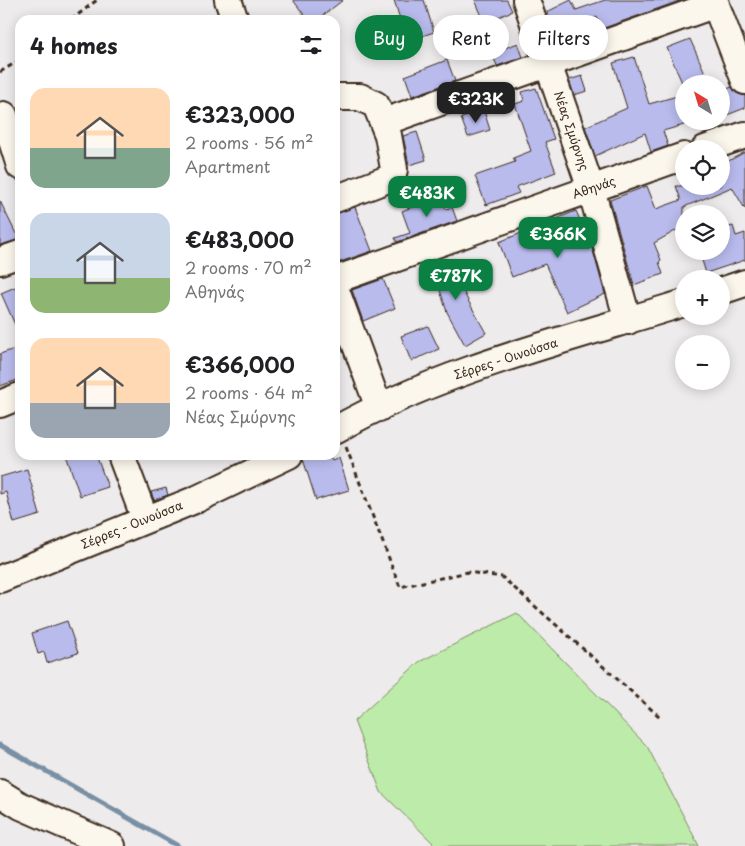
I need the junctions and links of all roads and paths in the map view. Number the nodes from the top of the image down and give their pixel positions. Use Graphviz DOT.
graph roads {
  1 [pos="97,0"];
  2 [pos="228,0"];
  3 [pos="526,0"];
  4 [pos="715,2"];
  5 [pos="78,15"];
  6 [pos="233,15"];
  7 [pos="15,63"];
  8 [pos="548,64"];
  9 [pos="0,72"];
  10 [pos="745,81"];
  11 [pos="340,97"];
  12 [pos="4,115"];
  13 [pos="384,122"];
  14 [pos="745,134"];
  15 [pos="729,140"];
  16 [pos="15,150"];
  17 [pos="675,159"];
  18 [pos="591,189"];
  19 [pos="340,197"];
  20 [pos="15,256"];
  21 [pos="0,261"];
  22 [pos="340,278"];
  23 [pos="745,283"];
  24 [pos="730,288"];
  25 [pos="340,302"];
  26 [pos="675,306"];
  27 [pos="628,321"];
  28 [pos="15,398"];
  29 [pos="0,404"];
  30 [pos="379,408"];
  31 [pos="340,428"];
  32 [pos="340,437"];
  33 [pos="123,460"];
  34 [pos="279,460"];
  35 [pos="145,519"];
  36 [pos="0,578"];
  37 [pos="660,717"];
  38 [pos="0,793"];
  39 [pos="112,846"];
  1 -- 5 [label="path"];
  2 -- 6 [label="street"];
  3 -- 8 [label="street, Νέας Σμύρνης"];
  4 -- 8 [label="street"];
  4 -- 10 [label="street"];
  7 -- 9 [label="path"];
  8 -- 13 [label="street"];
  8 -- 18 [label="street, Νέας Σμύρνης"];
  11 -- 13 [label="street"];
  12 -- 16 [label="street"];
  13 -- 19 [label="street"];
  14 -- 15 [label="street"];
  17 -- 18 [label="street, Αθηνάς"];
  18 -- 22 [label="street, Αθηνάς"];
  18 -- 27 [label="street, Νέας Σμύρνης"];
  20 -- 21 [label="street"];
  23 -- 24 [label="street"];
  25 -- 30 [label="street"];
  26 -- 27 [label="street, Σέρρες - Οινούσσα"];
  27 -- 30 [label="street, Σέρρες - Οινούσσα"];
  28 -- 29 [label="street"];
  30 -- 31 [label="street, Σέρρες - Οινούσσα"];
  32 -- 37 [label="path"];
  33 -- 35 [label="street"];
  34 -- 35 [label="street, Σέρρες - Οινούσσα"];
  35 -- 36 [label="street, Σέρρες - Οινούσσα"];
  38 -- 39 [label="street"];
}
